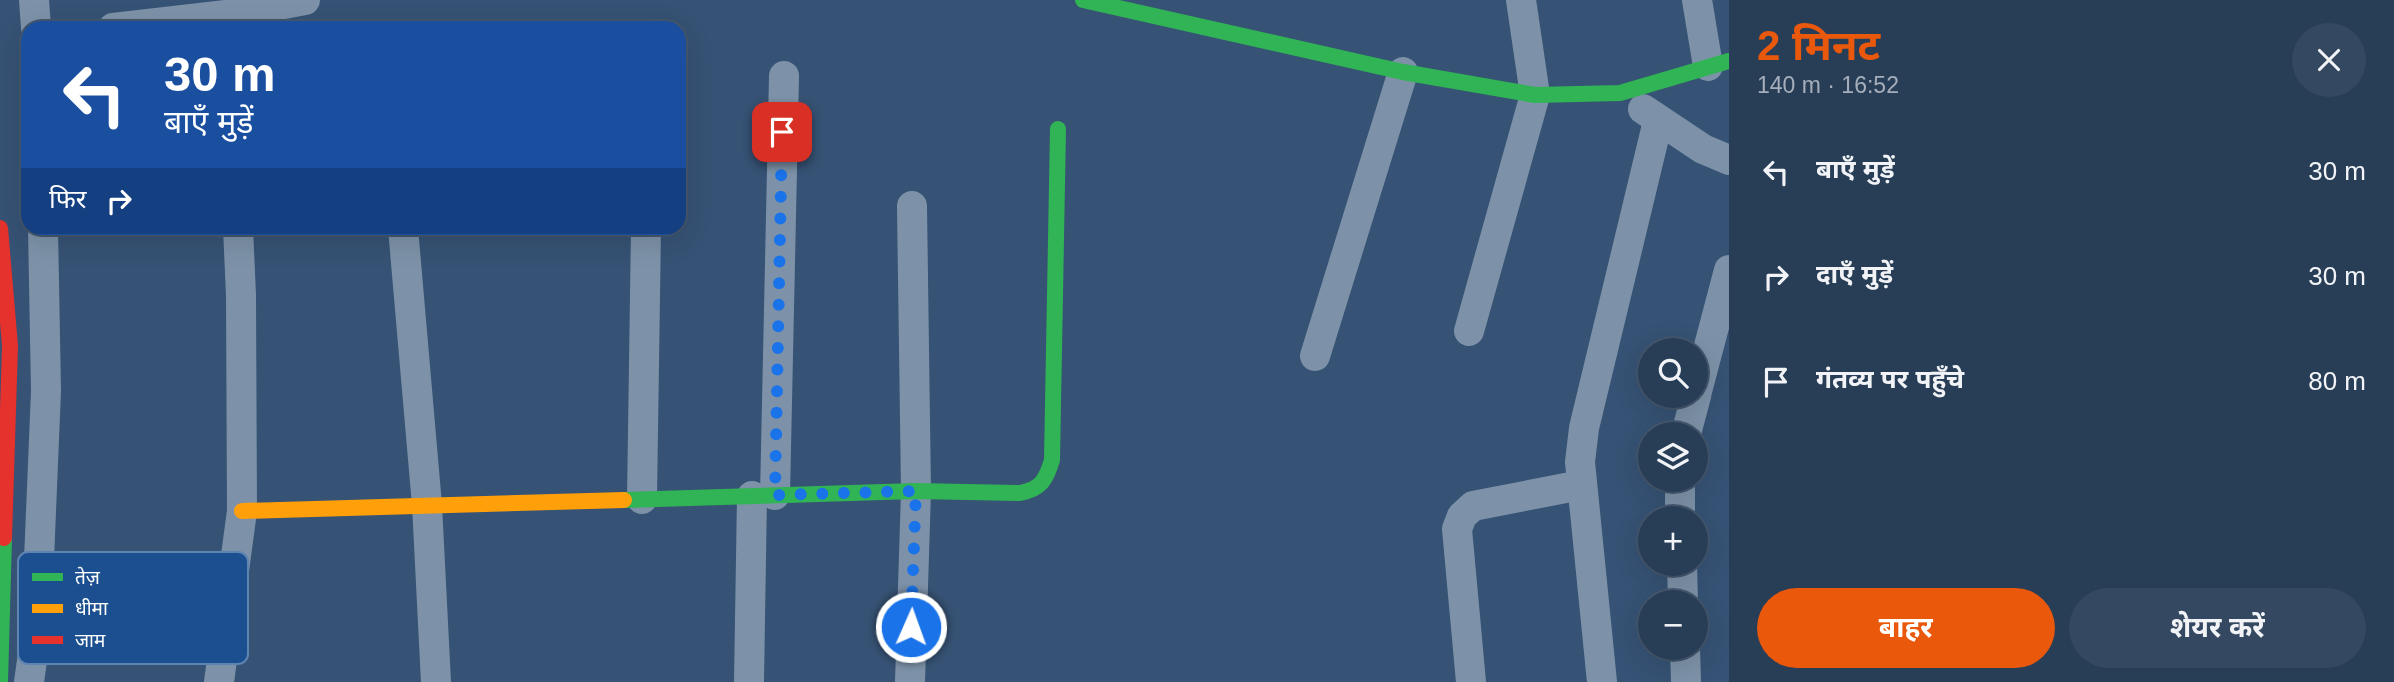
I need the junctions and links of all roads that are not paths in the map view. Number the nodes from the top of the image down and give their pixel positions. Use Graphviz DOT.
graph roads {
  1 [pos="34,0"];
  2 [pos="305,0"];
  3 [pos="1083,0"];
  4 [pos="1521,0"];
  5 [pos="1697,0"];
  6 [pos="36,21"];
  7 [pos="226,21"];
  8 [pos="1718,64"];
  9 [pos="1403,72"];
  10 [pos="784,76"];
  11 [pos="1620,93"];
  12 [pos="1535,94"];
  13 [pos="1658,121"];
  14 [pos="1058,129"];
  15 [pos="1729,160"];
  16 [pos="912,206"];
  17 [pos="0,228"];
  18 [pos="43,235"];
  19 [pos="238,235"];
  20 [pos="404,235"];
  21 [pos="646,235"];
  22 [pos="1729,270"];
  23 [pos="1469,331"];
  24 [pos="1708,350"];
  25 [pos="1315,356"];
  26 [pos="1581,485"];
  27 [pos="916,491"];
  28 [pos="763,495"];
  29 [pos="642,499"];
  30 [pos="427,505"];
  31 [pos="242,511"];
  32 [pos="39,552"];
  33 [pos="236,552"];
  34 [pos="1685,660"];
  35 [pos="32,664"];
  36 [pos="221,664"];
  37 [pos="0,682"];
  38 [pos="29,682"];
  39 [pos="219,682"];
  40 [pos="436,682"];
  41 [pos="749,682"];
  42 [pos="909,682"];
  43 [pos="1471,682"];
  44 [pos="1602,682"];
  45 [pos="1686,682"];
  1 -- 6 [label="street"];
  2 -- 7 [label="street"];
  3 -- 9 [label="street"];
  4 -- 12 [label="street"];
  5 -- 8 [label="street"];
  8 -- 11 [label="street"];
  9 -- 12 [label="street"];
  9 -- 25 [label="street"];
  10 -- 28 [label="street"];
  11 -- 12 [label="street"];
  11 -- 13 [label="street"];
  12 -- 23 [label="street"];
  13 -- 15 [label="street"];
  13 -- 26 [label="street"];
  14 -- 27 [label="street"];
  16 -- 27 [label="street"];
  17 -- 37 [label="street"];
  18 -- 32 [label="street"];
  19 -- 31 [label="street"];
  20 -- 30 [label="street"];
  21 -- 29 [label="street"];
  22 -- 24 [label="street"];
  26 -- 43 [label="street"];
  26 -- 44 [label="street"];
  27 -- 28 [label="street"];
  27 -- 42 [label="street"];
  28 -- 29 [label="street"];
  28 -- 41 [label="street"];
  29 -- 30 [label="street"];
  30 -- 31 [label="street"];
  30 -- 40 [label="street"];
  31 -- 33 [label="street"];
  34 -- 45 [label="street"];
  35 -- 38 [label="street"];
  36 -- 39 [label="street"];
}
